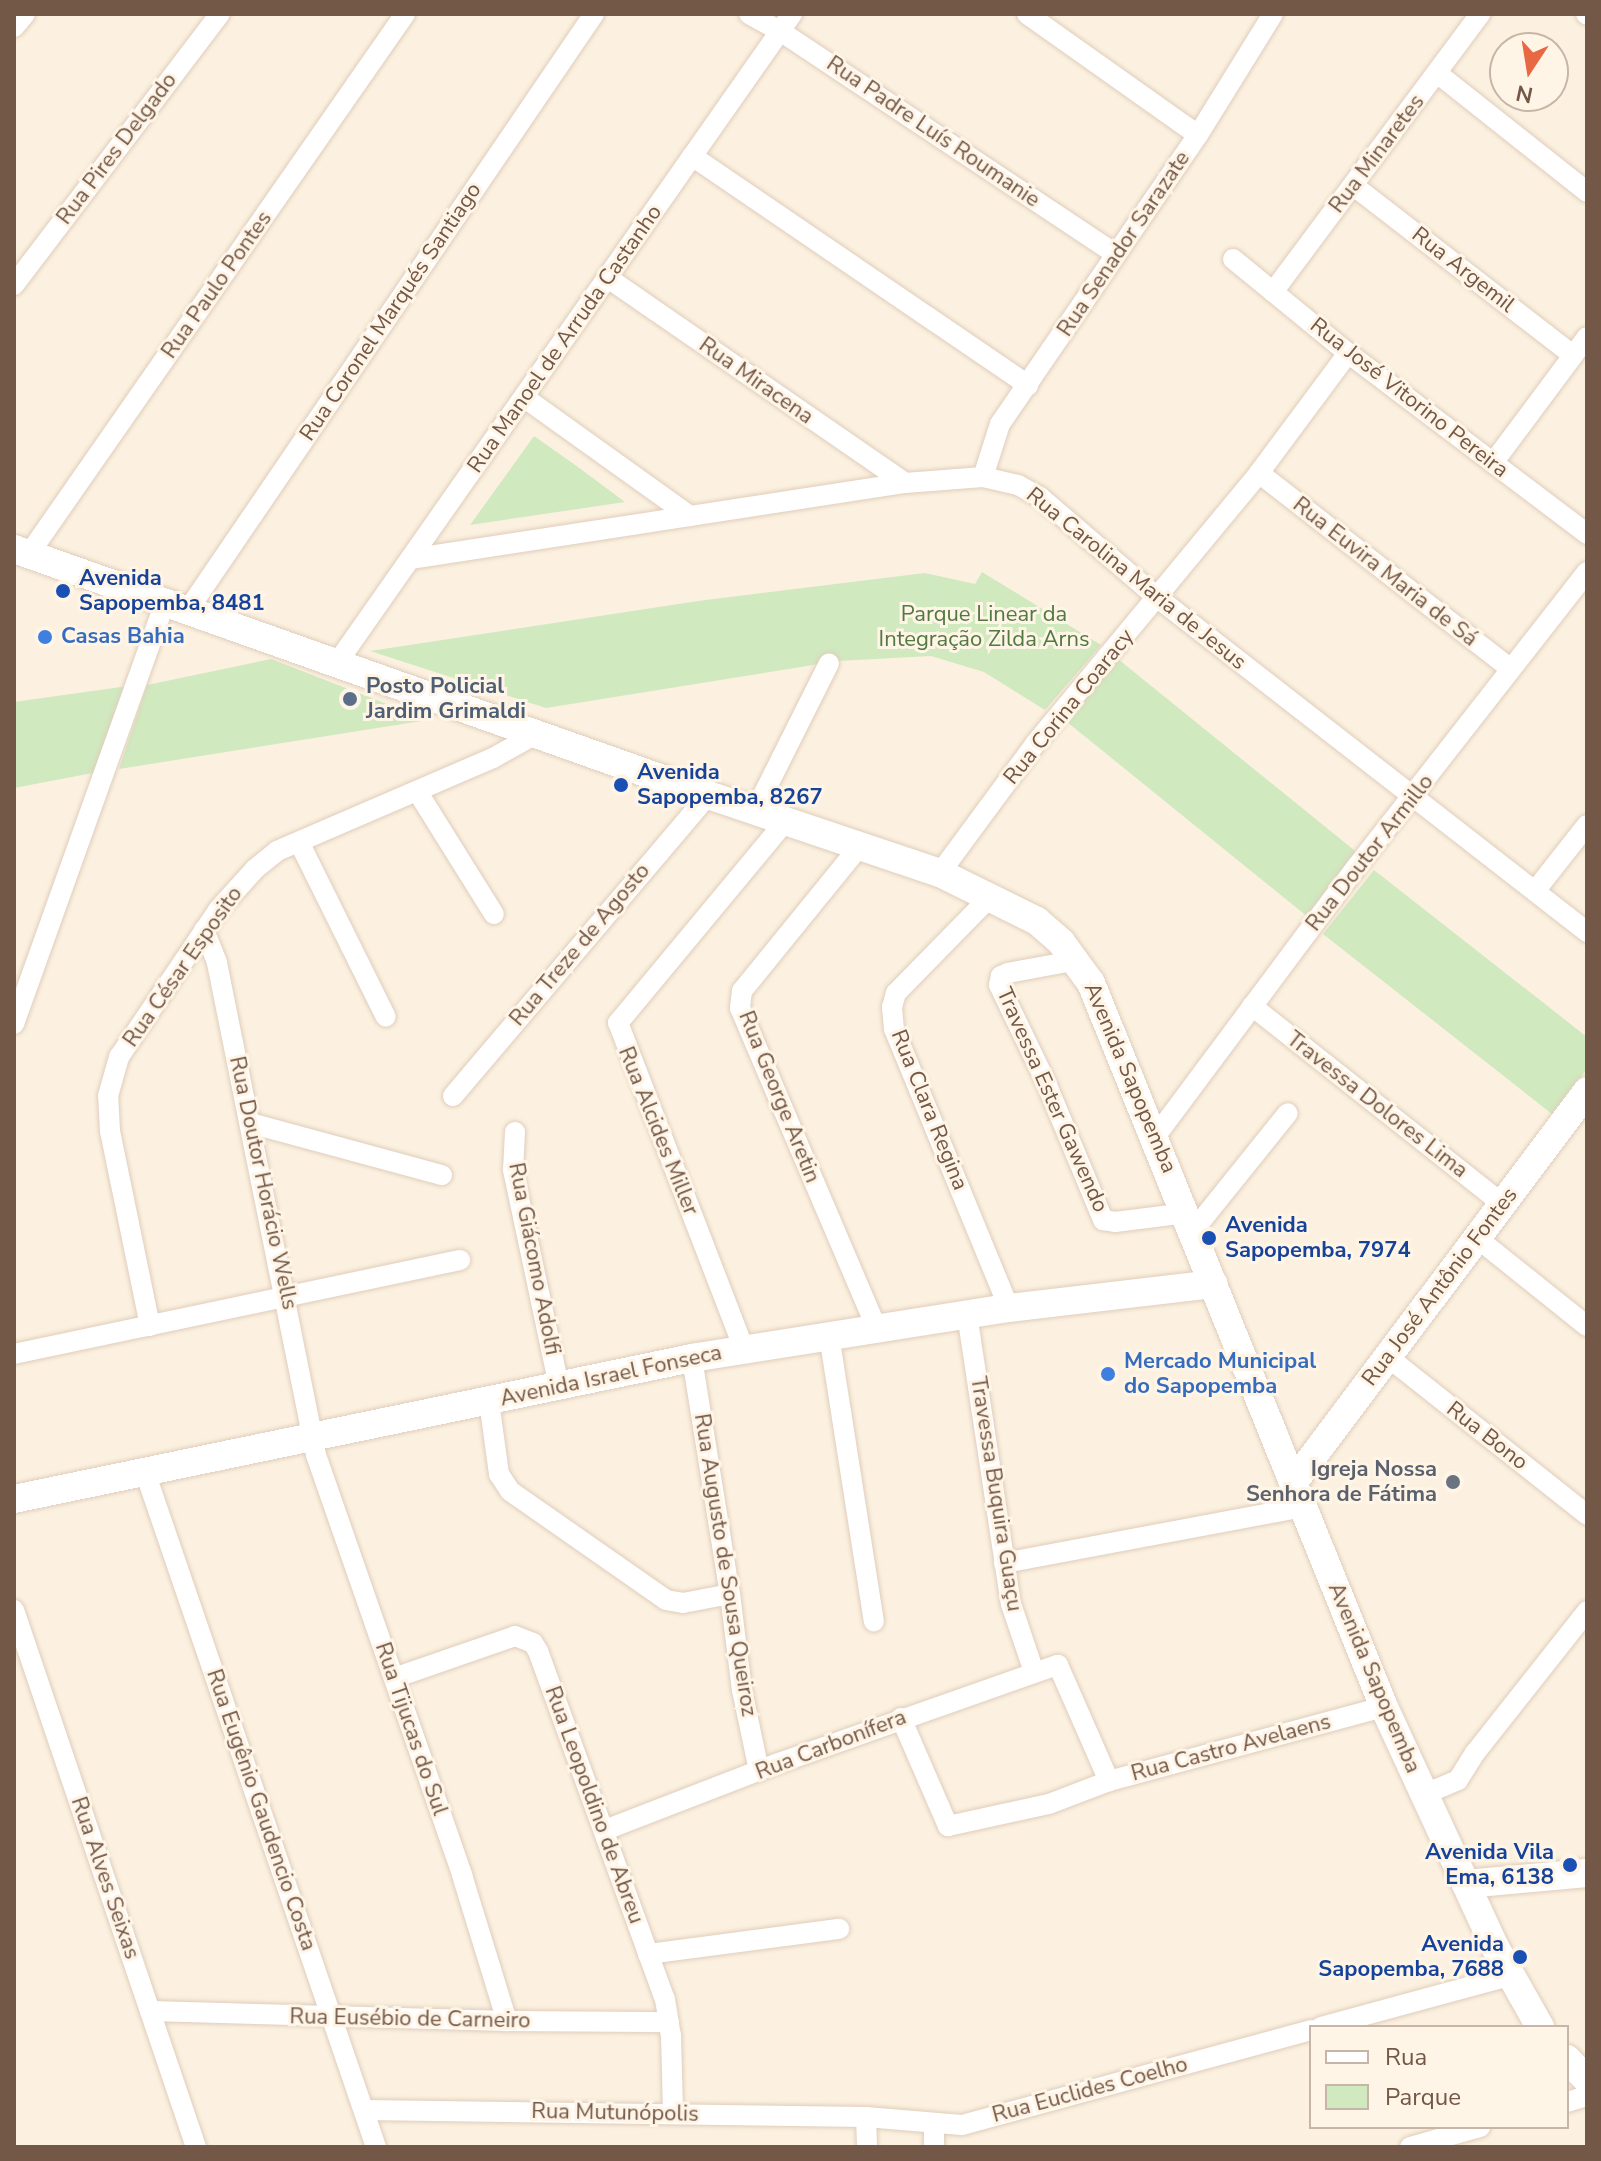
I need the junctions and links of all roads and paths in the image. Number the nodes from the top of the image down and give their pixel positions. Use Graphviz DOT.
graph roads {
  1 [pos="25,14"];
  2 [pos="220,14"];
  3 [pos="405,14"];
  4 [pos="594,14"];
  5 [pos="749,14"];
  6 [pos="1027,14"];
  7 [pos="1273,14"];
  8 [pos="1480,14"];
  9 [pos="786,22"];
  10 [pos="14,27"];
  11 [pos="1437,73"];
  12 [pos="1198,135"];
  13 [pos="692,156"];
  14 [pos="1354,186"];
  15 [pos="1587,192"];
  16 [pos="1116,254"];
  17 [pos="1233,259"];
  18 [pos="608,278"];
  19 [pos="14,285"];
  20 [pos="1273,292"];
  21 [pos="1587,337"];
  22 [pos="1348,353"];
  23 [pos="1573,355"];
  24 [pos="1028,385"];
  25 [pos="525,398"];
  26 [pos="1493,463"];
  27 [pos="1259,473"];
  28 [pos="983,477"];
  29 [pos="905,483"];
  30 [pos="690,516"];
  31 [pos="1587,534"];
  32 [pos="21,552"];
  33 [pos="410,559"];
  34 [pos="1587,572"];
  35 [pos="1158,598"];
  36 [pos="176,606"];
  37 [pos="337,663"];
  38 [pos="829,663"];
  39 [pos="1511,669"];
  40 [pos="536,734"];
  41 [pos="417,791"];
  42 [pos="708,795"];
  43 [pos="1412,799"];
  44 [pos="755,811"];
  45 [pos="785,822"];
  46 [pos="1587,825"];
  47 [pos="299,842"];
  48 [pos="859,847"];
  49 [pos="940,873"];
  50 [pos="1535,891"];
  51 [pos="991,896"];
  52 [pos="494,914"];
  53 [pos="204,930"];
  54 [pos="1587,932"];
  55 [pos="1078,960"];
  56 [pos="1252,1006"];
  57 [pos="386,1017"];
  58 [pos="14,1024"];
  59 [pos="1587,1091"];
  60 [pos="453,1096"];
  61 [pos="1288,1113"];
  62 [pos="250,1123"];
  63 [pos="515,1132"];
  64 [pos="1155,1137"];
  65 [pos="442,1175"];
  66 [pos="1503,1204"];
  67 [pos="1190,1222"];
  68 [pos="1477,1238"];
  69 [pos="460,1260"];
  70 [pos="1214,1284"];
  71 [pos="286,1298"];
  72 [pos="1009,1308"];
  73 [pos="967,1314"];
  74 [pos="150,1326"];
  75 [pos="1587,1326"];
  76 [pos="876,1327"];
  77 [pos="829,1335"];
  78 [pos="744,1349"];
  79 [pos="14,1354"];
  80 [pos="1388,1357"];
  81 [pos="692,1358"];
  82 [pos="559,1386"];
  83 [pos="489,1401"];
  84 [pos="314,1438"];
  85 [pos="145,1472"];
  86 [pos="1297,1495"];
  87 [pos="14,1499"];
  88 [pos="1587,1515"];
  89 [pos="1004,1563"];
  90 [pos="730,1594"];
  91 [pos="14,1610"];
  92 [pos="1587,1611"];
  93 [pos="874,1621"];
  94 [pos="1058,1665"];
  95 [pos="1034,1672"];
  96 [pos="394,1678"];
  97 [pos="1384,1707"];
  98 [pos="901,1718"];
  99 [pos="759,1771"];
  100 [pos="1109,1781"];
  101 [pos="1425,1794"];
  102 [pos="605,1830"];
  103 [pos="1587,1873"];
  104 [pos="1466,1884"];
  105 [pos="839,1929"];
  106 [pos="648,1954"];
  107 [pos="1509,1976"];
  108 [pos="150,2011"];
  109 [pos="332,2017"];
  110 [pos="507,2021"];
  111 [pos="669,2022"];
  112 [pos="1328,2025"];
  113 [pos="1539,2025"];
  114 [pos="1309,2031"];
  115 [pos="1569,2061"];
  116 [pos="1587,2080"];
  117 [pos="364,2110"];
  118 [pos="673,2113"];
  119 [pos="866,2117"];
  120 [pos="934,2125"];
  121 [pos="1473,2129"];
  122 [pos="196,2147"];
  123 [pos="376,2147"];
  124 [pos="867,2147"];
  125 [pos="934,2147"];
  126 [pos="1410,2147"];
  1 -- 10 [label="street"];
  2 -- 19 [label="street, Rua Pires Delgado"];
  3 -- 32 [label="street, Rua Paulo Pontes"];
  4 -- 36 [label="street, Rua Coronel Marqués Santiago"];
  5 -- 9 [label="street, Rua Padre Luís Roumanie"];
  6 -- 12 [label="street"];
  7 -- 12 [label="street, Rua Senador Sarazate"];
  8 -- 11 [label="street, Rua Minaretes"];
  9 -- 13 [label="street, Rua Manoel de Arruda Castanho"];
  9 -- 16 [label="street, Rua Padre Luís Roumanie"];
  11 -- 14 [label="street, Rua Minaretes"];
  11 -- 15 [label="street"];
  12 -- 16 [label="street, Rua Senador Sarazate"];
  13 -- 18 [label="street, Rua Manoel de Arruda Castanho"];
  13 -- 24 [label="street"];
  14 -- 20 [label="street, Rua Minaretes"];
  14 -- 23 [label="street, Rua Argemil"];
  16 -- 24 [label="street, Rua Senador Sarazate"];
  17 -- 20 [label="street, Rua José Vitorino Pereira"];
  18 -- 25 [label="street, Rua Manoel de Arruda Castanho"];
  18 -- 29 [label="street, Rua Miracena"];
  20 -- 22 [label="street, Rua José Vitorino Pereira"];
  21 -- 23 [label="street"];
  22 -- 26 [label="street, Rua José Vitorino Pereira"];
  22 -- 27 [label="street, Rua Corina Coaracy"];
  23 -- 26 [label="street"];
  24 -- 28 [label="street, Rua Senador Sarazate"];
  25 -- 30 [label="street"];
  25 -- 33 [label="street, Rua Manoel de Arruda Castanho"];
  26 -- 31 [label="street, Rua José Vitorino Pereira"];
  27 -- 35 [label="street, Rua Corina Coaracy"];
  27 -- 39 [label="street, Rua Euvira Maria de Sá"];
  28 -- 29 [label="street, Rua Carolina Maria de Jesus"];
  28 -- 35 [label="street, Rua Carolina Maria de Jesus"];
  29 -- 30 [label="street, Rua Carolina Maria de Jesus"];
  30 -- 33 [label="street, Rua Carolina Maria de Jesus"];
  32 -- 36 [label="main road, Avenida Sapopemba"];
  33 -- 37 [label="street, Rua Manoel de Arruda Castanho"];
  34 -- 39 [label="street, Rua Doutor Armillo"];
  35 -- 43 [label="street, Rua Carolina Maria de Jesus"];
  35 -- 49 [label="street, Rua Corina Coaracy"];
  36 -- 37 [label="main road, Avenida Sapopemba"];
  36 -- 58 [label="street, Rua Coronel Marqués Santiago"];
  37 -- 40 [label="main road, Avenida Sapopemba"];
  38 -- 44 [label="street"];
  39 -- 43 [label="street, Rua Doutor Armillo"];
  40 -- 41 [label="street, Rua César Esposito"];
  40 -- 42 [label="main road, Avenida Sapopemba"];
  41 -- 47 [label="street, Rua César Esposito"];
  41 -- 52 [label="street"];
  42 -- 44 [label="main road, Avenida Sapopemba"];
  42 -- 60 [label="street, Rua Treze de Agosto"];
  43 -- 50 [label="street, Rua Carolina Maria de Jesus"];
  43 -- 56 [label="street, Rua Doutor Armillo"];
  44 -- 45 [label="main road, Avenida Sapopemba"];
  45 -- 48 [label="main road, Avenida Sapopemba"];
  45 -- 78 [label="street, Rua Alcides Miller"];
  46 -- 50 [label="street"];
  47 -- 53 [label="street, Rua César Esposito"];
  47 -- 57 [label="street"];
  48 -- 49 [label="main road, Avenida Sapopemba"];
  48 -- 76 [label="street, Rua George Aretin"];
  49 -- 51 [label="main road, Avenida Sapopemba"];
  50 -- 54 [label="street, Rua Carolina Maria de Jesus"];
  51 -- 55 [label="main road, Avenida Sapopemba"];
  51 -- 72 [label="street, Rua Clara Regina"];
  53 -- 62 [label="street, Rua Doutor Horácio Wells"];
  53 -- 74 [label="street, Rua César Esposito"];
  55 -- 64 [label="main road, Avenida Sapopemba"];
  55 -- 67 [label="street, Travessa Ester Gawendo"];
  56 -- 64 [label="street, Rua Doutor Armillo"];
  56 -- 66 [label="street, Travessa Dolores Lima"];
  59 -- 66 [label="main road, Rua José Antônio Fontes"];
  61 -- 67 [label="street"];
  62 -- 65 [label="street"];
  62 -- 71 [label="street, Rua Doutor Horácio Wells"];
  63 -- 82 [label="street, Rua Giácomo Adolfi"];
  64 -- 67 [label="main road, Avenida Sapopemba"];
  66 -- 68 [label="main road, Rua José Antônio Fontes"];
  67 -- 70 [label="main road, Avenida Sapopemba"];
  68 -- 75 [label="street"];
  68 -- 80 [label="main road, Rua José Antônio Fontes"];
  69 -- 71 [label="street"];
  70 -- 72 [label="main road, Avenida Israel Fonseca"];
  70 -- 86 [label="main road, Avenida Sapopemba"];
  71 -- 74 [label="street"];
  71 -- 84 [label="street, Rua Doutor Horácio Wells"];
  72 -- 73 [label="main road, Avenida Israel Fonseca"];
  73 -- 76 [label="main road, Avenida Israel Fonseca"];
  73 -- 89 [label="street, Travessa Buquira Guaçu"];
  74 -- 79 [label="street"];
  76 -- 77 [label="main road, Avenida Israel Fonseca"];
  77 -- 78 [label="main road, Avenida Israel Fonseca"];
  77 -- 93 [label="street"];
  78 -- 81 [label="main road, Avenida Israel Fonseca"];
  80 -- 86 [label="main road, Rua José Antônio Fontes"];
  80 -- 88 [label="street, Rua Bono"];
  81 -- 82 [label="main road, Avenida Israel Fonseca"];
  81 -- 90 [label="street, Rua Augusto de Sousa Queiroz"];
  82 -- 83 [label="main road, Avenida Israel Fonseca"];
  83 -- 84 [label="main road, Avenida Israel Fonseca"];
  83 -- 90 [label="street"];
  84 -- 85 [label="main road, Avenida Israel Fonseca"];
  84 -- 96 [label="street, Rua Tijucas do Sul"];
  85 -- 87 [label="main road, Avenida Israel Fonseca"];
  85 -- 109 [label="street, Rua Eugênio Gaudencio Costa"];
  86 -- 89 [label="street"];
  86 -- 97 [label="main road, Avenida Sapopemba"];
  89 -- 95 [label="street, Travessa Buquira Guaçu"];
  90 -- 99 [label="street, Rua Augusto de Sousa Queiroz"];
  91 -- 108 [label="street, Rua Alves Seixas"];
  92 -- 101 [label="street"];
  94 -- 95 [label="street, Rua Carbonífera"];
  94 -- 100 [label="street, Rua Castro Avelaens"];
  95 -- 98 [label="street, Rua Carbonífera"];
  96 -- 102 [label="street, Rua Leopoldino de Abreu"];
  96 -- 110 [label="street, Rua Tijucas do Sul"];
  97 -- 100 [label="street, Rua Castro Avelaens"];
  97 -- 101 [label="main road, Avenida Sapopemba"];
  98 -- 99 [label="street, Rua Carbonífera"];
  98 -- 100 [label="street"];
  99 -- 102 [label="street, Rua Carbonífera"];
  101 -- 104 [label="main road, Avenida Sapopemba"];
  102 -- 106 [label="street, Rua Leopoldino de Abreu"];
  103 -- 104 [label="main road"];
  104 -- 107 [label="main road, Avenida Sapopemba"];
  105 -- 106 [label="street"];
  106 -- 111 [label="street, Rua Leopoldino de Abreu"];
  107 -- 112 [label="street"];
  107 -- 113 [label="main road, Avenida Sapopemba"];
  108 -- 109 [label="street, Rua Eusébio de Carneiro"];
  108 -- 122 [label="street, Rua Alves Seixas"];
  109 -- 110 [label="street, Rua Eusébio de Carneiro"];
  109 -- 117 [label="street, Rua Eugênio Gaudencio Costa"];
  110 -- 111 [label="street, Rua Eusébio de Carneiro"];
  111 -- 118 [label="street, Rua Leopoldino de Abreu"];
  114 -- 120 [label="street, Rua Euclides Coelho"];
  115 -- 116 [label="main road"];
  117 -- 118 [label="street, Rua Mutunópolis"];
  117 -- 123 [label="street, Rua Eugênio Gaudencio Costa"];
  118 -- 119 [label="street, Rua Mutunópolis"];
  119 -- 120 [label="street, Rua Euclides Coelho"];
  119 -- 124 [label="street"];
  120 -- 125 [label="street"];
  121 -- 126 [label="street"];
}
